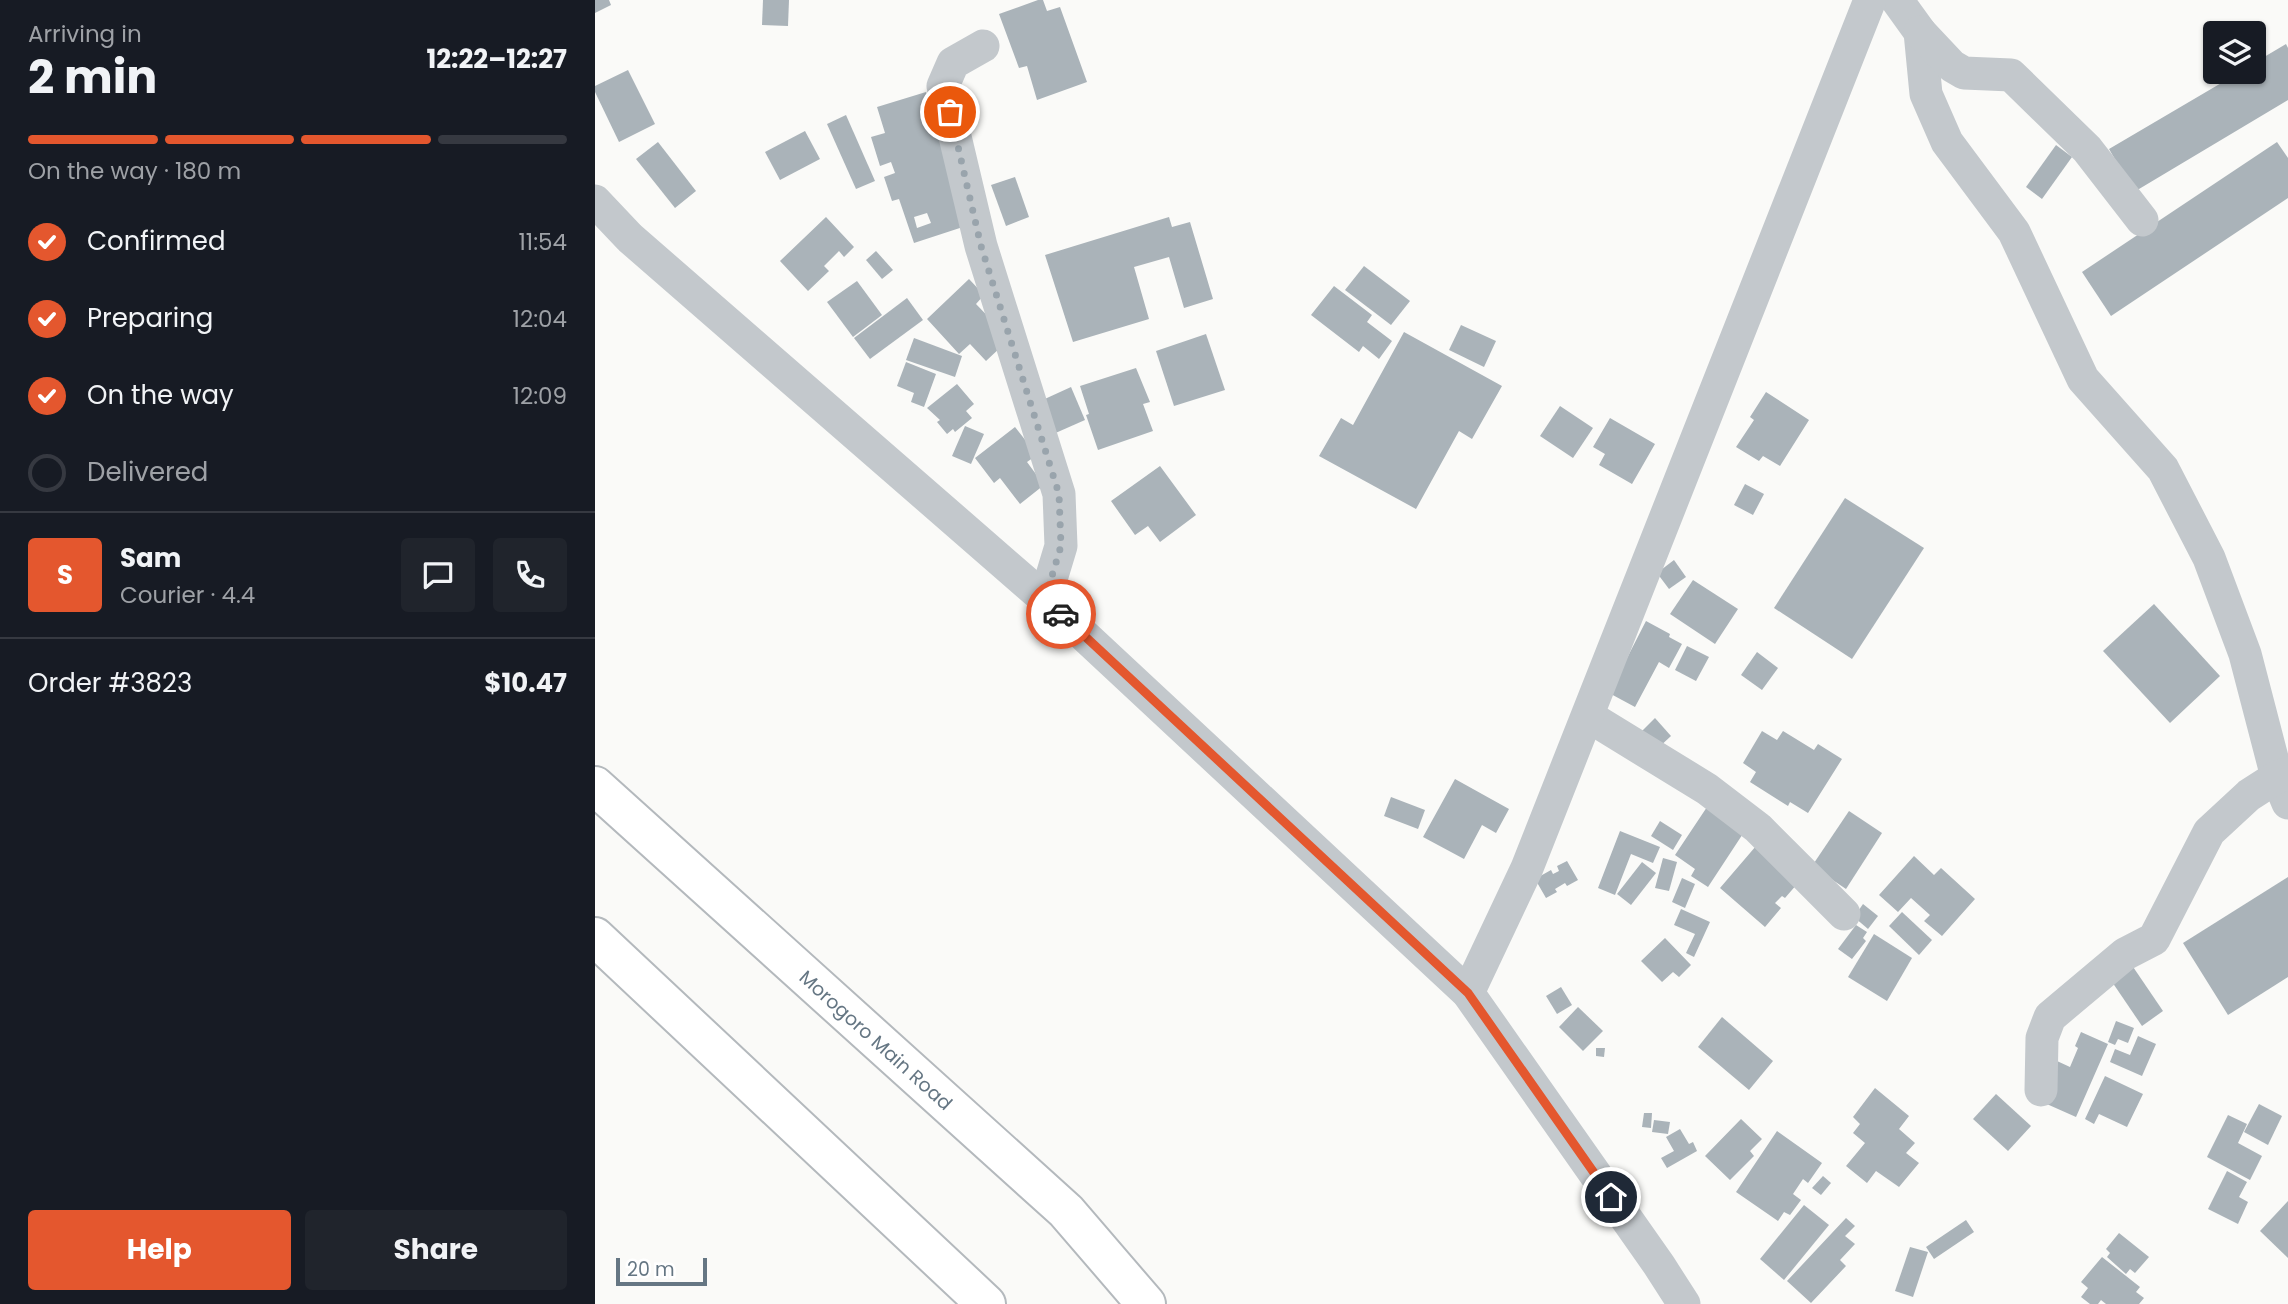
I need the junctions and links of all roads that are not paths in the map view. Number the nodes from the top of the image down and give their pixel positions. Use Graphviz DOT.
graph roads {
  1 [pos="1870,0"];
  2 [pos="1897,0"];
  3 [pos="1920,32"];
  4 [pos="983,46"];
  5 [pos="595,201"];
  6 [pos="2142,220"];
  7 [pos="1045,599"];
  8 [pos="1588,716"];
  9 [pos="2284,784"];
  10 [pos="595,786"];
  11 [pos="1845,914"];
  12 [pos="595,937"];
  13 [pos="1468,993"];
  14 [pos="2041,1090"];
  15 [pos="986,1304"];
  16 [pos="1146,1304"];
  17 [pos="1684,1304"];
  1 -- 8 [label="street"];
  2 -- 3 [label="street"];
  3 -- 6 [label="street"];
  3 -- 9 [label="street"];
  4 -- 7 [label="street"];
  5 -- 7 [label="street"];
  7 -- 13 [label="street"];
  8 -- 11 [label="street"];
  8 -- 13 [label="street"];
  9 -- 14 [label="street"];
  10 -- 16 [label="highway, Morogoro Main Road"];
  12 -- 15 [label="highway"];
  13 -- 17 [label="street"];
}
